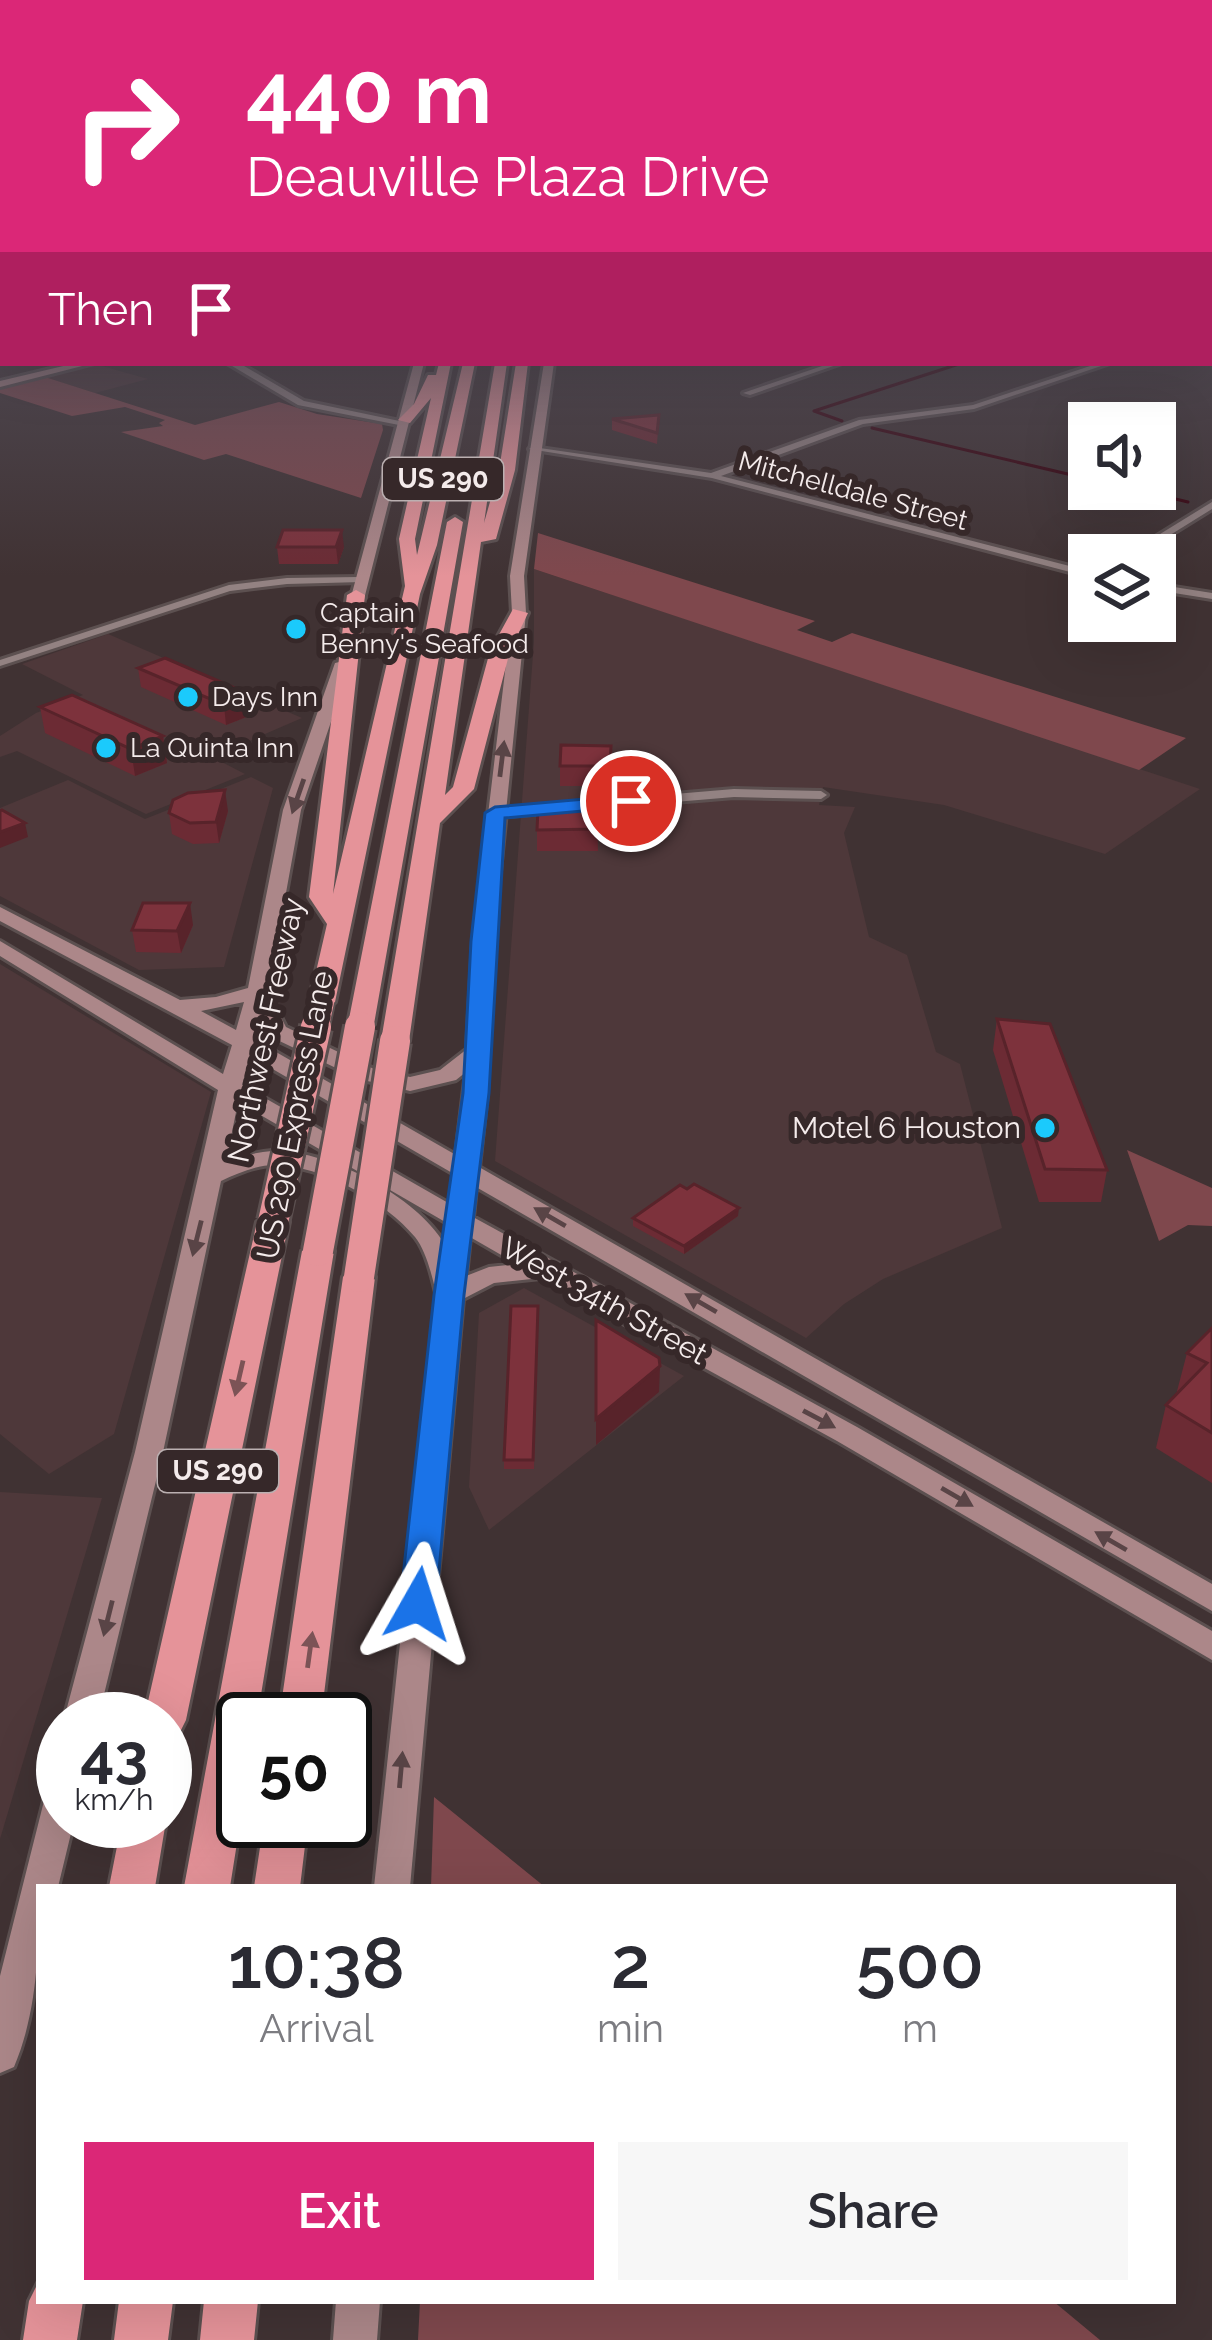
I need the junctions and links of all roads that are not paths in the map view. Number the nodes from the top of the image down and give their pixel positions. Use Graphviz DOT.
graph roads {
  1 [pos="59,366"];
  2 [pos="237,366"];
  3 [pos="255,366"];
  4 [pos="418,366"];
  5 [pos="439,366"];
  6 [pos="441,366"];
  7 [pos="468,366"];
  8 [pos="484,366"];
  9 [pos="501,366"];
  10 [pos="522,366"];
  11 [pos="539,366"];
  12 [pos="548,366"];
  13 [pos="829,366"];
  14 [pos="1097,366"];
  15 [pos="0,381"];
  16 [pos="543,385"];
  17 [pos="747,393"];
  18 [pos="406,417"];
  19 [pos="532,456"];
  20 [pos="712,476"];
  21 [pos="1212,505"];
  22 [pos="1165,534"];
  23 [pos="1068,569"];
  24 [pos="467,574"];
  25 [pos="357,588"];
  26 [pos="1176,590"];
  27 [pos="410,594"];
  28 [pos="1212,596"];
  29 [pos="519,613"];
  30 [pos="0,663"];
  31 [pos="821,795"];
  32 [pos="495,813"];
  33 [pos="430,820"];
  34 [pos="0,913"];
  35 [pos="338,924"];
  36 [pos="0,947"];
  37 [pos="104,968"];
  38 [pos="59,988"];
  39 [pos="258,992"];
  40 [pos="172,1005"];
  41 [pos="242,1042"];
  42 [pos="477,1052"];
  43 [pos="230,1088"];
  44 [pos="464,1168"];
  45 [pos="212,1176"];
  46 [pos="460,1219"];
  47 [pos="547,1269"];
  48 [pos="449,1295"];
  49 [pos="770,1343"];
  50 [pos="734,1375"];
  51 [pos="1212,1599"];
  52 [pos="1212,1647"];
  53 [pos="88,1692"];
  54 [pos="171,1692"];
  55 [pos="304,1692"];
  56 [pos="50,1848"];
  57 [pos="139,1848"];
  58 [pos="282,1848"];
  59 [pos="41,1884"];
  60 [pos="133,1884"];
  61 [pos="208,1884"];
  62 [pos="277,1884"];
  63 [pos="392,1884"];
  64 [pos="36,1906"];
  65 [pos="0,2054"];
  66 [pos="56,2304"];
  67 [pos="146,2304"];
  68 [pos="231,2304"];
  69 [pos="358,2304"];
  70 [pos="50,2340"];
  71 [pos="141,2340"];
  72 [pos="227,2340"];
  73 [pos="355,2340"];
  1 -- 15 [label="main road"];
  2 -- 18 [label="street"];
  3 -- 18 [label="street"];
  4 -- 18 [label="main road"];
  5 -- 18 [label="highway"];
  6 -- 27 [label="highway"];
  7 -- 27 [label="highway, Northwest Freeway / US 290"];
  8 -- 61 [label="highway, US 290 Express Lane, bridge"];
  9 -- 24 [label="highway, US 290"];
  10 -- 24 [label="highway"];
  11 -- 16 [label="highway"];
  12 -- 16 [label="main road"];
  13 -- 17 [label="street"];
  14 -- 20 [label="street"];
  16 -- 19 [label="main road"];
  18 -- 25 [label="main road"];
  19 -- 20 [label="street, Mitchelldale Street"];
  19 -- 29 [label="main road"];
  20 -- 23 [label="street, Mitchelldale Street"];
  21 -- 22 [label="street"];
  24 -- 33 [label="highway, US 290"];
  25 -- 30 [label="street"];
  25 -- 35 [label="highway"];
  25 -- 39 [label="main road, one-way"];
  26 -- 28 [label="street"];
  27 -- 35 [label="highway, Northwest Freeway / US 290"];
  32 -- 29 [label="main road, one-way"];
  29 -- 33 [label="highway"];
  31 -- 32 [label="street"];
  32 -- 42 [label="main road"];
  55 -- 33 [label="highway, US 290, one-way, bridge"];
  34 -- 37 [label="main road, West 34th Street"];
  35 -- 54 [label="highway, Northwest Freeway / US 290, one-way, bridge"];
  36 -- 38 [label="main road, West 34th Street"];
  37 -- 38 [label="main road"];
  37 -- 40 [label="main road, West 34th Street"];
  38 -- 43 [label="main road, West 34th Street"];
  39 -- 40 [label="main road"];
  39 -- 41 [label="main road"];
  39 -- 42 [label="main road"];
  40 -- 41 [label="main road, West 34th Street"];
  41 -- 43 [label="main road"];
  41 -- 44 [label="main road, West 34th Street"];
  42 -- 44 [label="main road"];
  43 -- 45 [label="main road"];
  43 -- 46 [label="main road, West 34th Street"];
  44 -- 46 [label="main road"];
  49 -- 44 [label="main road, West 34th Street, one-way"];
  45 -- 48 [label="main road"];
  45 -- 53 [label="main road, one-way"];
  46 -- 47 [label="main road, West 34th Street"];
  46 -- 48 [label="main road"];
  47 -- 48 [label="main road"];
  47 -- 50 [label="main road, West 34th Street"];
  63 -- 48 [label="main road, one-way"];
  49 -- 50 [label="main road"];
  51 -- 49 [label="main road, West 34th Street, one-way"];
  50 -- 52 [label="main road, West 34th Street, one-way"];
  56 -- 59 [label="main road"];
  57 -- 60 [label="highway"];
  58 -- 62 [label="highway"];
  64 -- 65 [label="main road"];
  66 -- 70 [label="highway"];
  67 -- 71 [label="highway"];
  68 -- 72 [label="highway"];
  69 -- 73 [label="main road"];
}
